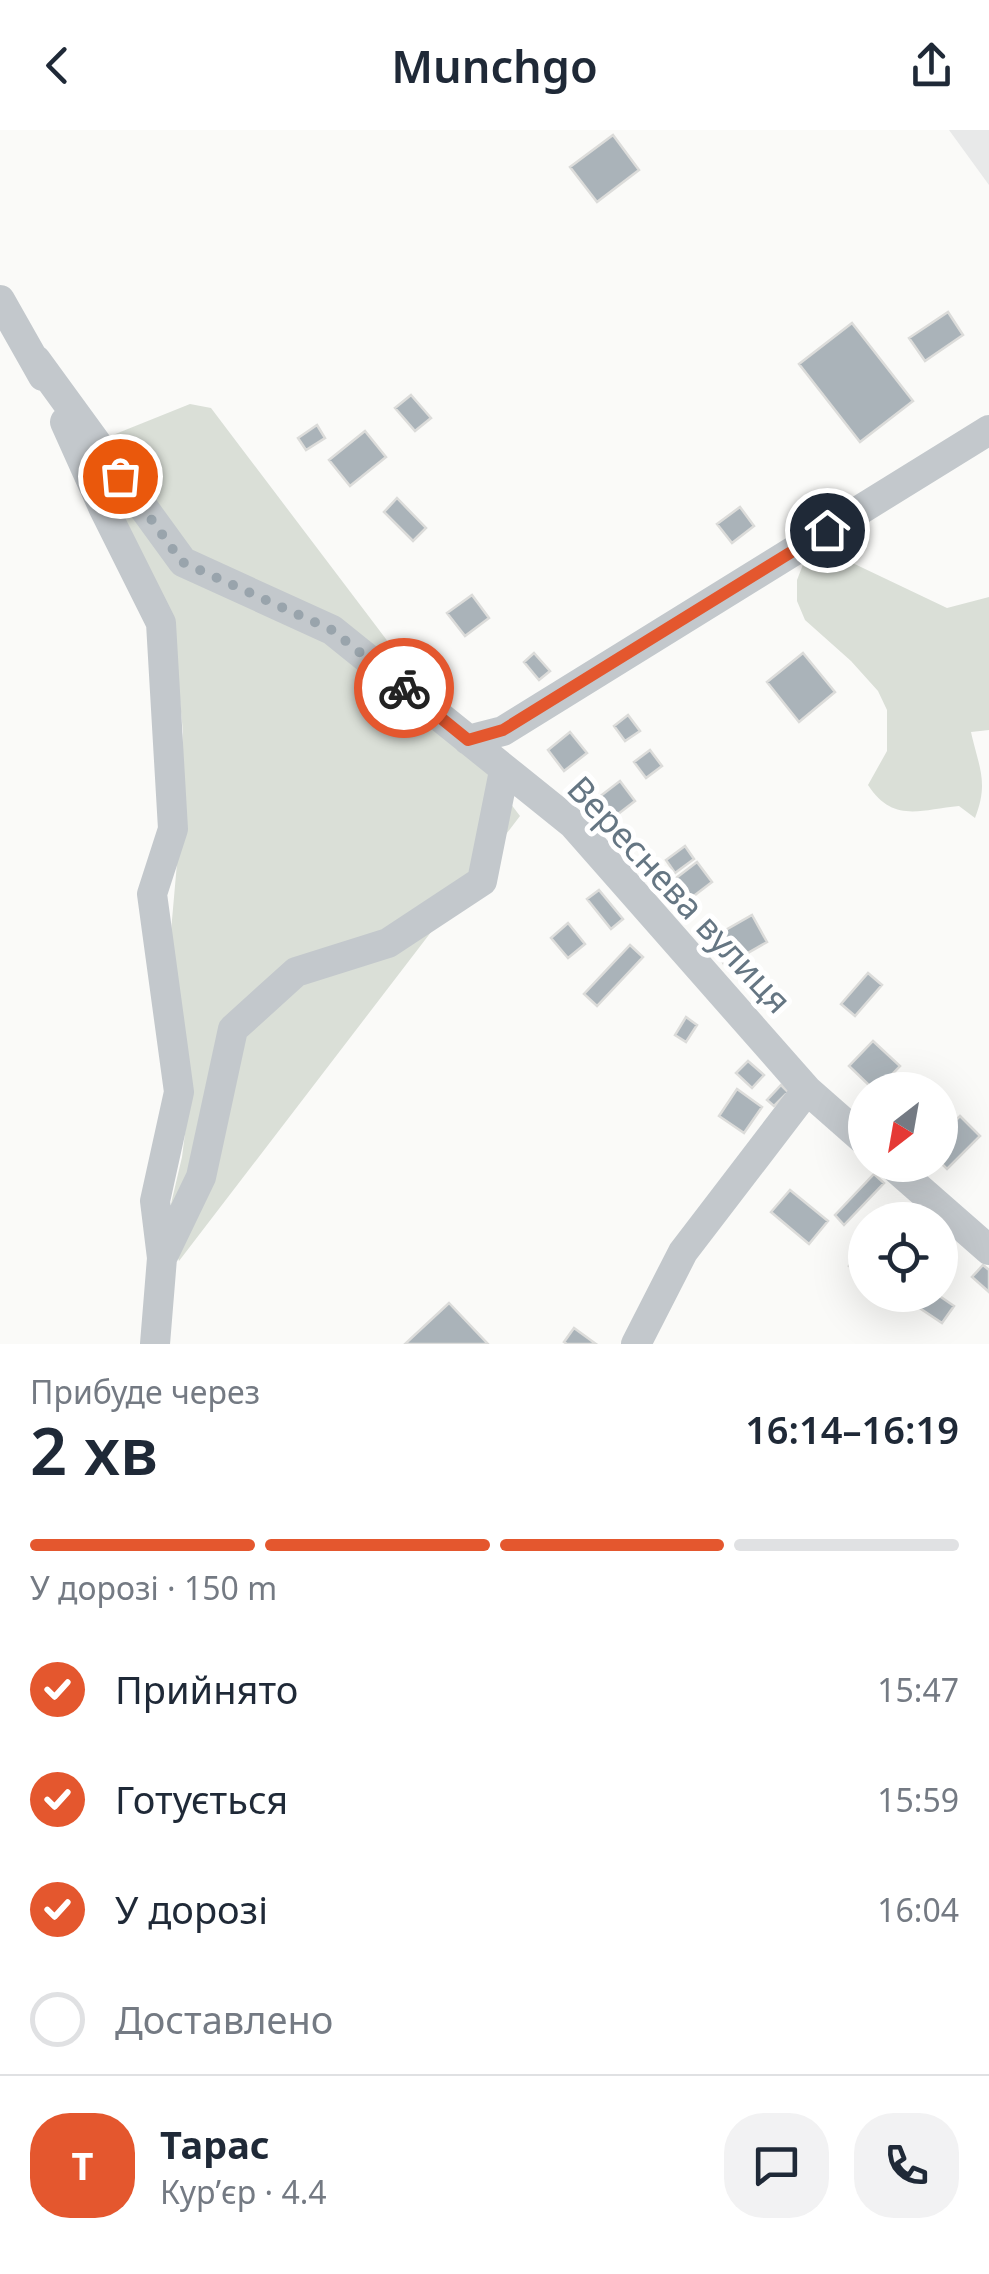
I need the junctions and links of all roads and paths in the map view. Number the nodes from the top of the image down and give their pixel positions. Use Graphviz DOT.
graph roads {
  1 [pos="0,300"];
  2 [pos="36,360"];
  3 [pos="989,430"];
  4 [pos="468,740"];
  5 [pos="504,771"];
  6 [pos="807,1090"];
  7 [pos="848,1126"];
  8 [pos="911,1182"];
  9 [pos="989,1250"];
  10 [pos="162,1258"];
  11 [pos="155,1344"];
  12 [pos="636,1344"];
  1 -- 2 [label="street"];
  2 -- 4 [label="street, Вереснева вулиця"];
  2 -- 10 [label="street"];
  3 -- 4 [label="street"];
  4 -- 5 [label="street, Вереснева вулиця"];
  5 -- 6 [label="street, Вереснева вулиця"];
  5 -- 10 [label="street"];
  6 -- 7 [label="street, Вереснева вулиця"];
  6 -- 12 [label="street"];
  8 -- 9 [label="street"];
  10 -- 11 [label="street"];
}
